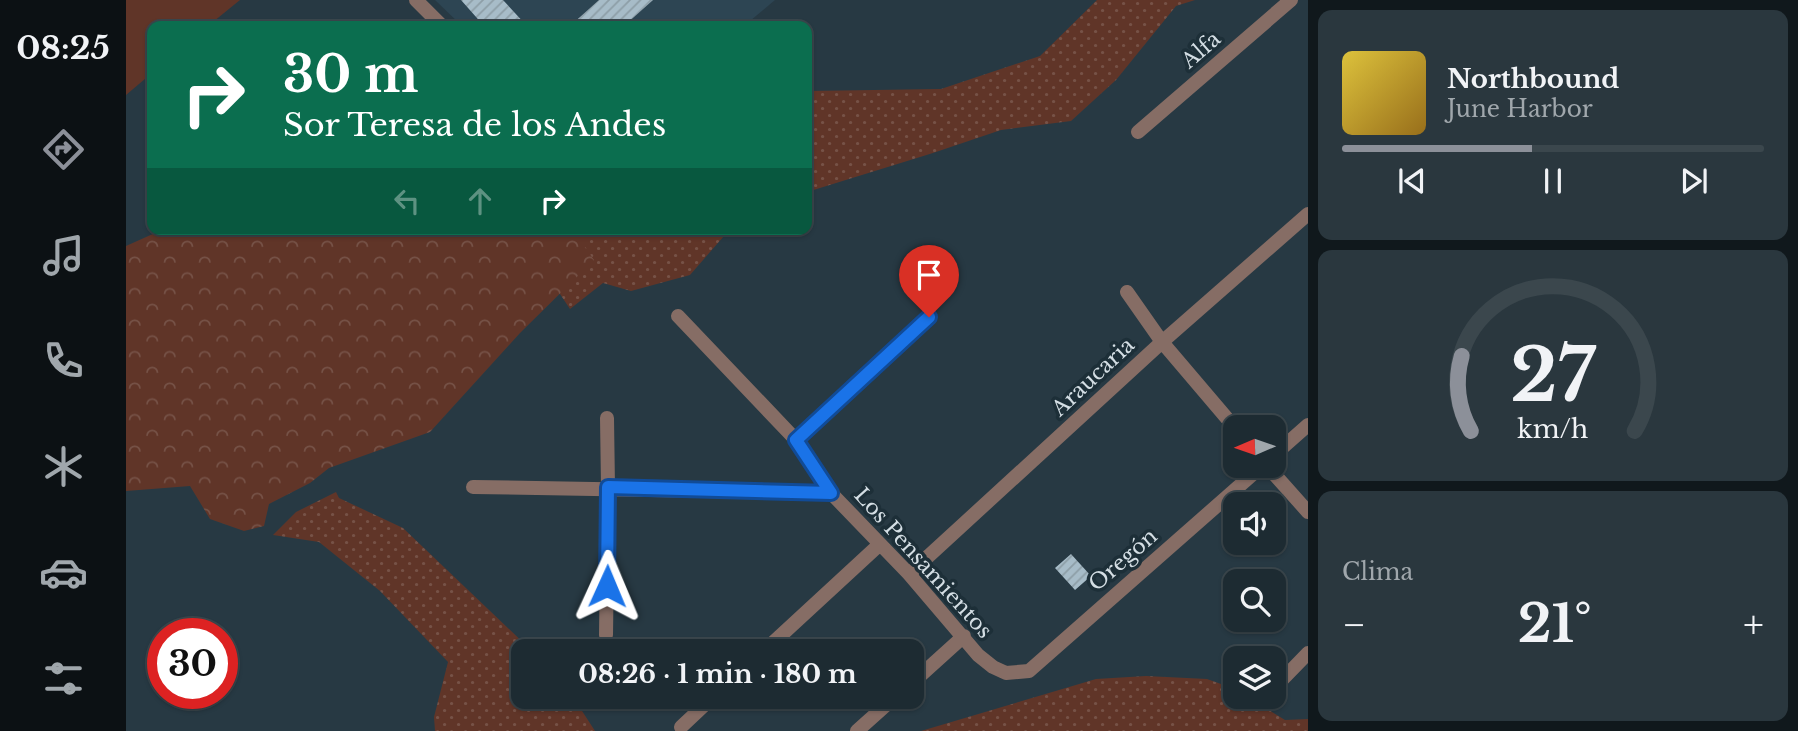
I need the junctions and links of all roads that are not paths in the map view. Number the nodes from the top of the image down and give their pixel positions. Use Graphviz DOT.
graph roads {
  1 [pos="416,0"];
  2 [pos="1291,0"];
  3 [pos="437,21"];
  4 [pos="1138,132"];
  5 [pos="1308,214"];
  6 [pos="1127,292"];
  7 [pos="678,316"];
  8 [pos="929,317"];
  9 [pos="1162,342"];
  10 [pos="1224,415"];
  11 [pos="607,418"];
  12 [pos="1308,425"];
  13 [pos="796,440"];
  14 [pos="1286,444"];
  15 [pos="1250,478"];
  16 [pos="1275,478"];
  17 [pos="473,487"];
  18 [pos="608,487"];
  19 [pos="831,493"];
  20 [pos="1308,512"];
  21 [pos="880,544"];
  22 [pos="909,574"];
  23 [pos="606,635"];
  24 [pos="964,636"];
  25 [pos="777,639"];
  26 [pos="1308,653"];
  27 [pos="924,671"];
  28 [pos="1006,673"];
  29 [pos="1286,676"];
  30 [pos="700,709"];
  31 [pos="882,709"];
  32 [pos="681,727"];
  33 [pos="857,731"];
  1 -- 3 [label="street"];
  2 -- 4 [label="street, Alfa"];
  5 -- 9 [label="street, Araucaria"];
  6 -- 9 [label="street"];
  7 -- 13 [label="street, Los Pensamientos"];
  8 -- 13 [label="street"];
  9 -- 10 [label="street"];
  9 -- 22 [label="street, Araucaria"];
  11 -- 18 [label="street"];
  12 -- 14 [label="street"];
  13 -- 19 [label="street, Los Pensamientos"];
  15 -- 28 [label="street, Oregón"];
  16 -- 20 [label="street"];
  17 -- 18 [label="street"];
  18 -- 19 [label="street"];
  18 -- 23 [label="street"];
  19 -- 21 [label="street, Los Pensamientos"];
  21 -- 22 [label="street, Los Pensamientos"];
  21 -- 25 [label="street"];
  22 -- 24 [label="street, Los Pensamientos"];
  24 -- 27 [label="street"];
  24 -- 28 [label="street, Los Pensamientos"];
  26 -- 29 [label="street"];
  30 -- 32 [label="street"];
  31 -- 33 [label="street"];
}
